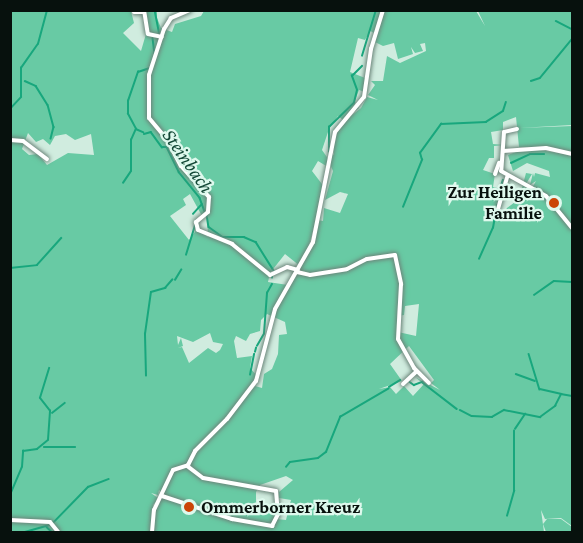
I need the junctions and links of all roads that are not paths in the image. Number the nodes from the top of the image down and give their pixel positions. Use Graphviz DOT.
graph roads {
  1 [pos="190,10"];
  2 [pos="383,10"];
  3 [pos="144,11"];
  4 [pos="134,12"];
  5 [pos="162,37"];
  6 [pos="517,129"];
  7 [pos="10,140"];
  8 [pos="503,151"];
  9 [pos="573,154"];
  10 [pos="47,159"];
  11 [pos="501,160"];
  12 [pos="495,174"];
  13 [pos="507,177"];
  14 [pos="498,209"];
  15 [pos="573,228"];
  16 [pos="297,271"];
  17 [pos="416,372"];
  18 [pos="429,383"];
  19 [pos="403,384"];
  20 [pos="187,466"];
  21 [pos="162,496"];
  22 [pos="10,520"];
  23 [pos="58,532"];
  24 [pos="152,532"];
  1 -- 5 [label="street"];
  2 -- 16 [label="street"];
  3 -- 4 [label="street"];
  3 -- 5 [label="street"];
  5 -- 16 [label="street"];
  6 -- 8 [label="street"];
  7 -- 10 [label="street"];
  8 -- 9 [label="street"];
  8 -- 11 [label="street"];
  11 -- 12 [label="street"];
  11 -- 13 [label="street"];
  13 -- 14 [label="street"];
  13 -- 15 [label="street"];
  16 -- 17 [label="street"];
  16 -- 20 [label="street"];
  17 -- 18 [label="street"];
  17 -- 19 [label="street"];
  20 -- 21 [label="street"];
  20 -- 21 [label="street"];
  21 -- 24 [label="street"];
  22 -- 23 [label="street"];
}
